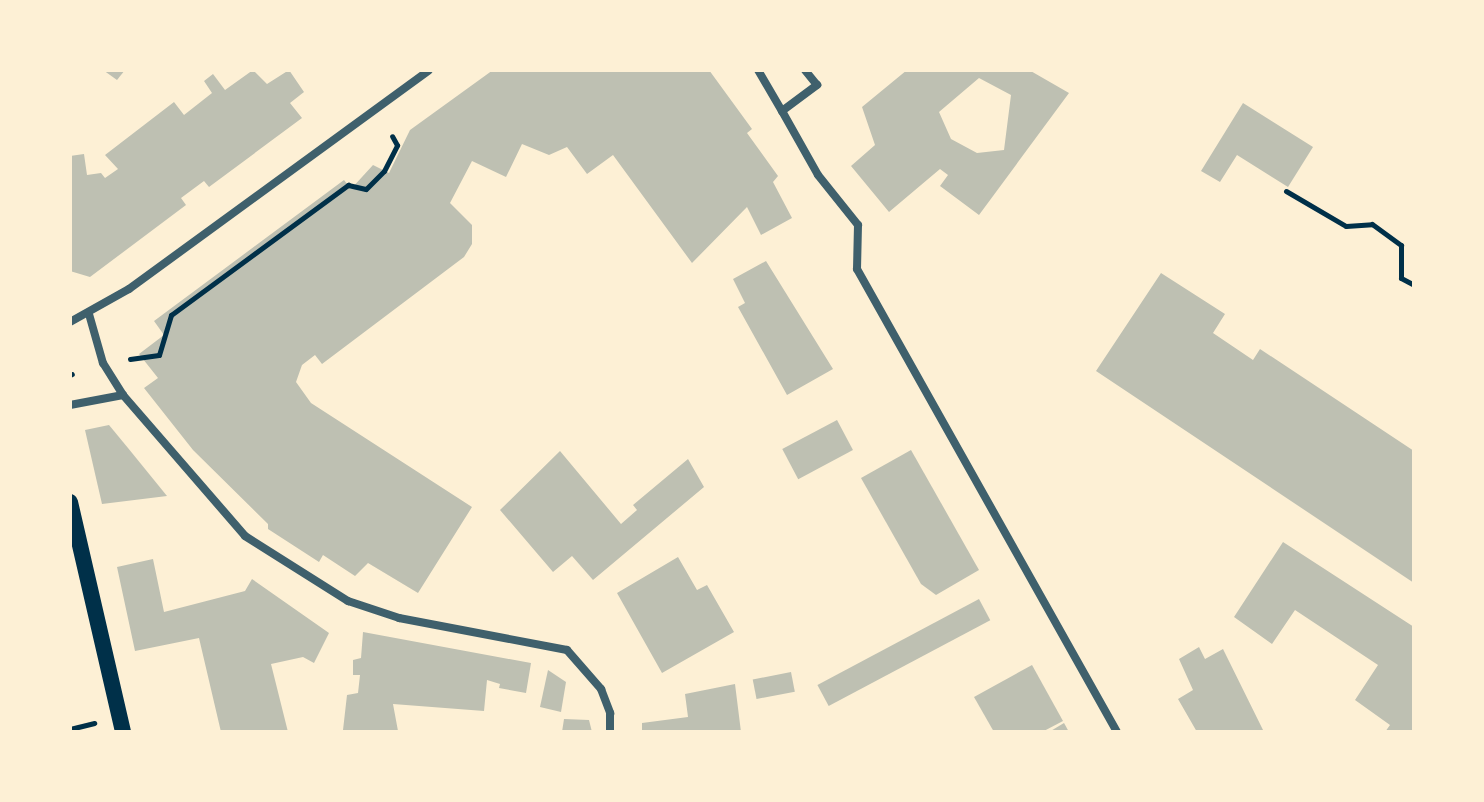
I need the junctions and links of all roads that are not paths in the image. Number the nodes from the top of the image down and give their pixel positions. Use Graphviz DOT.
graph roads {
  1 [pos="429,70"];
  2 [pos="758,70"];
  3 [pos="805,70"];
  4 [pos="782,111"];
  5 [pos="89,314"];
  6 [pos="70,322"];
  7 [pos="123,395"];
  8 [pos="70,405"];
  9 [pos="70,502"];
  10 [pos="123,732"];
  11 [pos="610,732"];
  12 [pos="1117,732"];
  1 -- 5 [label="street"];
  2 -- 4 [label="street"];
  3 -- 4 [label="street"];
  4 -- 12 [label="street"];
  5 -- 6 [label="street"];
  5 -- 7 [label="street"];
  7 -- 8 [label="street"];
  7 -- 11 [label="street"];
  9 -- 10 [label="main road"];
}
